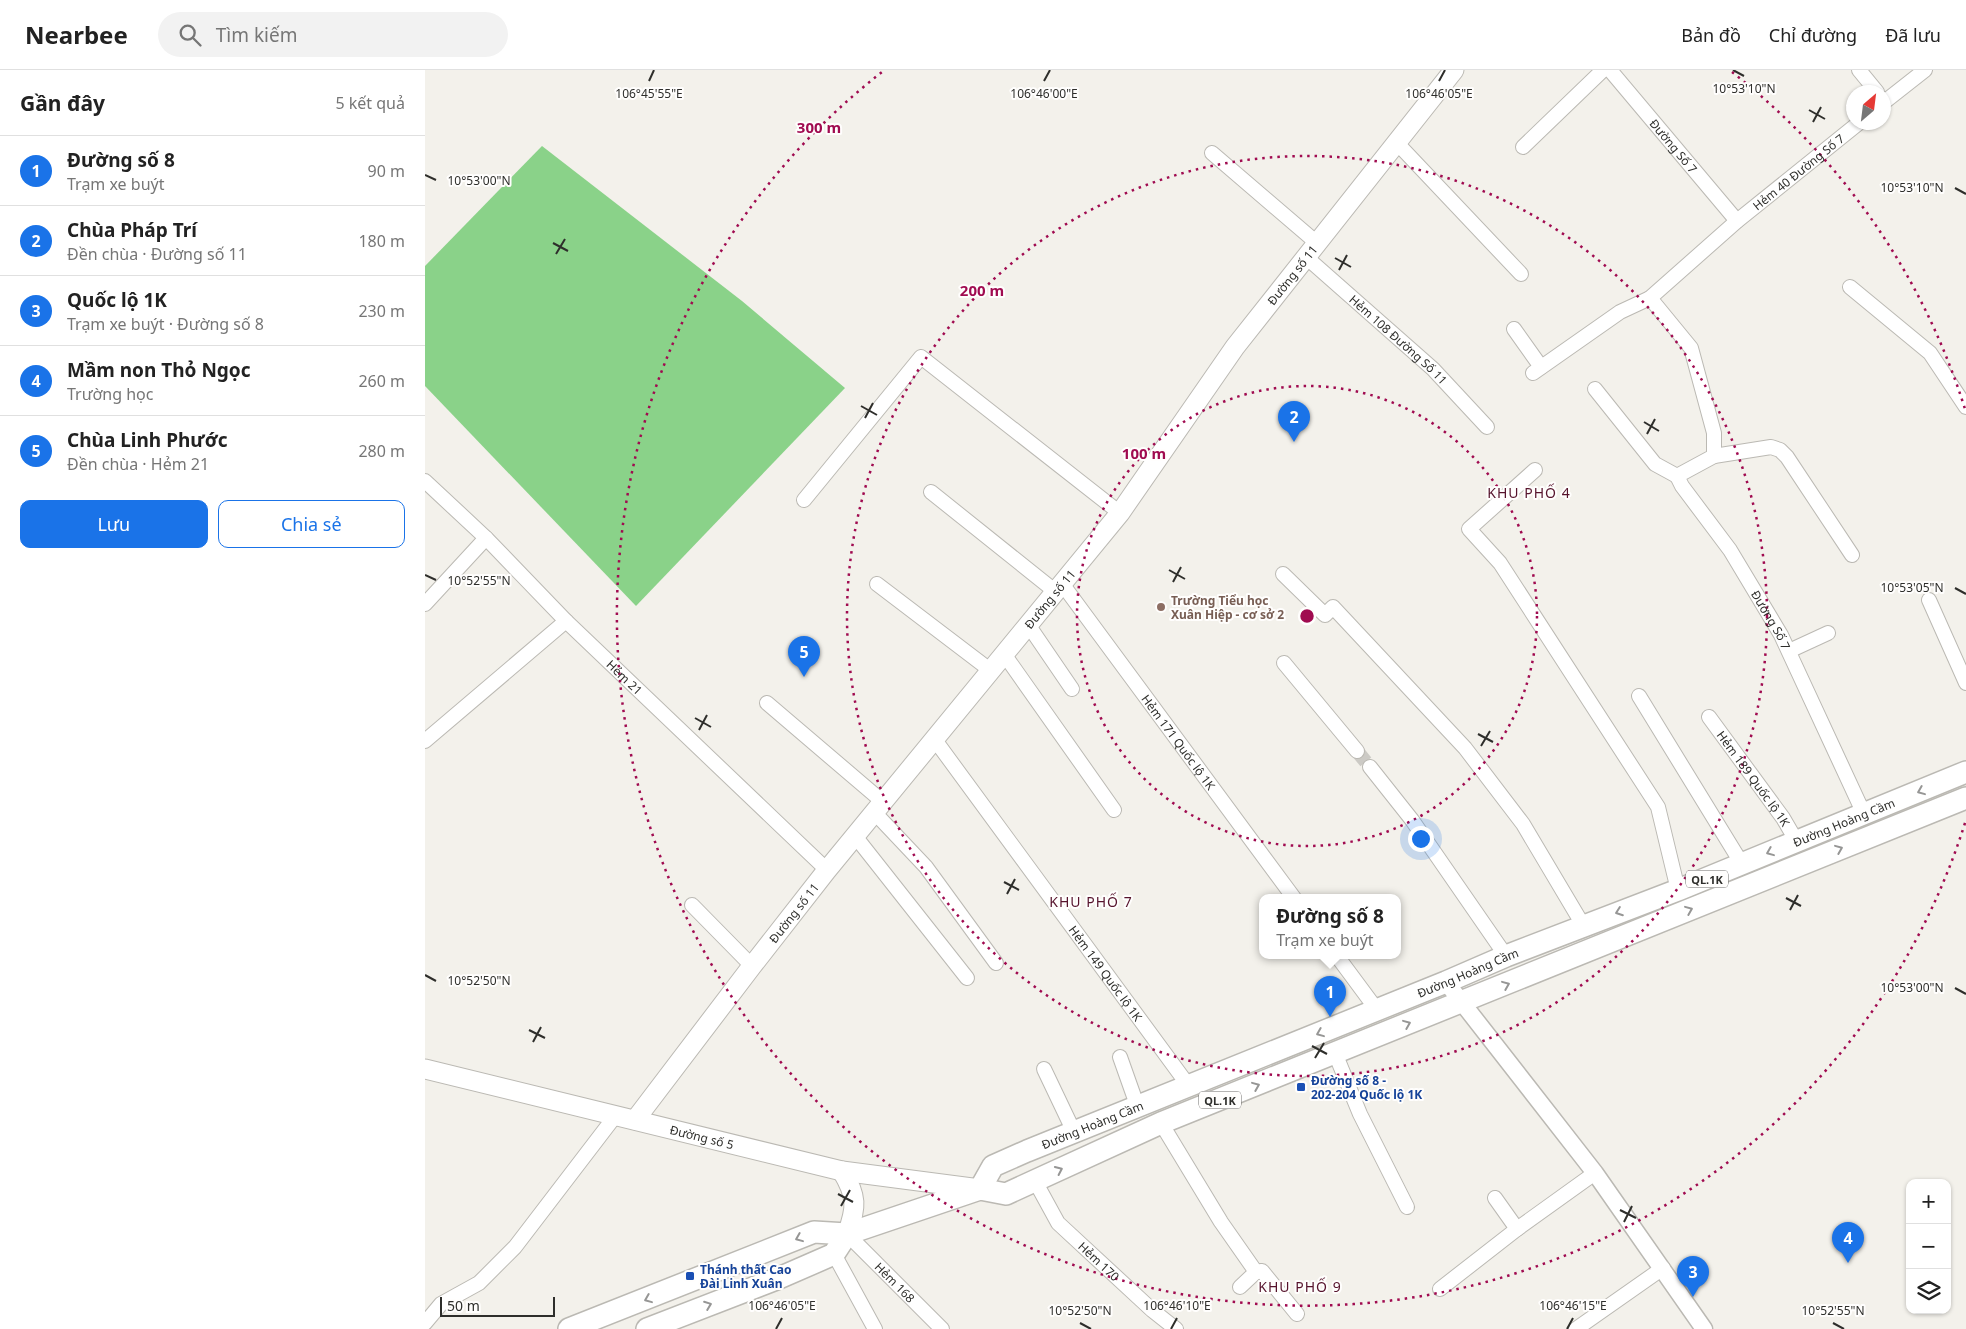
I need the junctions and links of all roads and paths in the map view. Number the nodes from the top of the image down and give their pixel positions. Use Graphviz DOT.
graph roads {
  1 [pos="1454,70"];
  2 [pos="1603,70"];
  3 [pos="1610,70"];
  4 [pos="1859,70"];
  5 [pos="1921,71"];
  6 [pos="1870,85"];
  7 [pos="1891,93"];
  8 [pos="1850,130"];
  9 [pos="1396,142"];
  10 [pos="1523,147"];
  11 [pos="1212,153"];
  12 [pos="1737,221"];
  13 [pos="1311,250"];
  14 [pos="1521,274"];
  15 [pos="1850,287"];
  16 [pos="1651,298"];
  17 [pos="1514,329"];
  18 [pos="1595,389"];
  19 [pos="1966,407"];
  20 [pos="1487,427"];
  21 [pos="1714,456"];
  22 [pos="1535,470"];
  23 [pos="1677,476"];
  24 [pos="425,481"];
  25 [pos="931,492"];
  26 [pos="805,500"];
  27 [pos="1120,513"];
  28 [pos="486,538"];
  29 [pos="1852,555"];
  30 [pos="1283,574"];
  31 [pos="877,584"];
  32 [pos="1059,589"];
  33 [pos="1929,600"];
  34 [pos="425,604"];
  35 [pos="566,621"];
  36 [pos="1029,626"];
  37 [pos="1828,633"];
  38 [pos="1789,651"];
  39 [pos="1004,654"];
  40 [pos="1284,663"];
  41 [pos="990,670"];
  42 [pos="1966,683"];
  43 [pos="1073,689"];
  44 [pos="1639,696"];
  45 [pos="767,703"];
  46 [pos="1709,717"];
  47 [pos="935,740"];
  48 [pos="425,741"];
  49 [pos="1357,751"];
  50 [pos="1370,767"];
  51 [pos="1966,772"];
  52 [pos="1966,798"];
  53 [pos="879,807"];
  54 [pos="1114,810"];
  55 [pos="1864,814"];
  56 [pos="855,836"];
  57 [pos="1797,842"];
  58 [pos="1742,864"];
  59 [pos="827,870"];
  60 [pos="1678,890"];
  61 [pos="1291,894"];
  62 [pos="692,905"];
  63 [pos="1583,925"];
  64 [pos="1505,956"];
  65 [pos="1339,959"];
  66 [pos="996,963"];
  67 [pos="751,966"];
  68 [pos="967,978"];
  69 [pos="1446,982"];
  70 [pos="1460,1002"];
  71 [pos="1377,1010"];
  72 [pos="1335,1053"];
  73 [pos="1121,1057"];
  74 [pos="425,1069"];
  75 [pos="1044,1069"];
  76 [pos="1188,1085"];
  77 [pos="1137,1106"];
  78 [pos="616,1115"];
  79 [pos="635,1120"];
  80 [pos="1161,1123"];
  81 [pos="1074,1132"];
  82 [pos="842,1171"];
  83 [pos="1595,1173"];
  84 [pos="1035,1181"];
  85 [pos="980,1189"];
  86 [pos="1495,1198"];
  87 [pos="1407,1207"];
  88 [pos="1517,1230"];
  89 [pos="847,1234"];
  90 [pos="834,1254"];
  91 [pos="1663,1268"];
  92 [pos="1256,1272"];
  93 [pos="1241,1287"];
  94 [pos="1440,1289"];
  95 [pos="1297,1314"];
  96 [pos="425,1323"];
  97 [pos="569,1329"];
  98 [pos="647,1329"];
  99 [pos="875,1329"];
  100 [pos="942,1329"];
  101 [pos="1176,1329"];
  102 [pos="1576,1329"];
  103 [pos="1704,1329"];
  1 -- 9 [label="main road, Đường số 11"];
  2 -- 10 [label="street"];
  3 -- 12 [label="street, Đường Số 7"];
  4 -- 6 [label="street"];
  5 -- 7 [label="street"];
  8 -- 12 [label="street, Hẻm 40 Đường Số 7"];
  9 -- 13 [label="main road, Đường số 11"];
  9 -- 14 [label="street"];
  11 -- 13 [label="street, Hẻm 108 Đường Số 11"];
  12 -- 16 [label="street, Hẻm 40 Đường Số 7"];
  13 -- 20 [label="street, Hẻm 108 Đường Số 11"];
  13 -- 27 [label="main road, Đường số 11"];
  15 -- 19 [label="street"];
  16 -- 17 [label="street, Hẻm 40 Đường Số 7"];
  16 -- 21 [label="street"];
  18 -- 23 [label="street"];
  21 -- 23 [label="street"];
  21 -- 29 [label="street"];
  22 -- 60 [label="street"];
  23 -- 38 [label="street, Đường Số 7"];
  24 -- 28 [label="street, Hẻm 21"];
  25 -- 32 [label="street, Hẻm 171 Quốc lộ 1K"];
  26 -- 27 [label="street"];
  27 -- 32 [label="main road, Đường số 11"];
  28 -- 34 [label="street"];
  28 -- 35 [label="street, Hẻm 21"];
  30 -- 63 [label="street"];
  31 -- 41 [label="street"];
  32 -- 36 [label="main road, Đường số 11"];
  32 -- 61 [label="street, Hẻm 171 Quốc lộ 1K"];
  33 -- 42 [label="street"];
  35 -- 48 [label="street"];
  35 -- 59 [label="street, Hẻm 21"];
  36 -- 39 [label="main road, Đường số 11"];
  36 -- 43 [label="street"];
  37 -- 38 [label="street"];
  38 -- 55 [label="street, Đường Số 7"];
  39 -- 41 [label="main road, Đường số 11"];
  39 -- 54 [label="street"];
  40 -- 49 [label="street"];
  41 -- 47 [label="main road, Đường số 11"];
  44 -- 58 [label="street"];
  45 -- 53 [label="street"];
  46 -- 57 [label="street, Hẻm 189 Quốc lộ 1K"];
  47 -- 53 [label="main road, Đường số 11"];
  47 -- 76 [label="street, Hẻm 149 Quốc lộ 1K"];
  50 -- 64 [label="street"];
  51 -- 55 [label="main road, Đường Hoàng Cầm / QL.1K, one-way"];
  70 -- 52 [label="main road, Đường Hoàng Cầm / QL.1K, one-way"];
  53 -- 56 [label="main road, Đường số 11"];
  53 -- 66 [label="street"];
  55 -- 57 [label="main road, Đường Hoàng Cầm / QL.1K"];
  56 -- 59 [label="main road, Đường số 11"];
  56 -- 68 [label="street"];
  57 -- 58 [label="main road, Đường Hoàng Cầm / QL.1K, one-way"];
  58 -- 60 [label="main road, Đường Hoàng Cầm / QL.1K"];
  59 -- 67 [label="main road, Đường số 11"];
  60 -- 63 [label="main road, Đường Hoàng Cầm / QL.1K, one-way"];
  62 -- 67 [label="street"];
  63 -- 64 [label="main road, Đường Hoàng Cầm / QL.1K"];
  64 -- 69 [label="main road, Đường Hoàng Cầm / QL.1K"];
  65 -- 71 [label="street"];
  67 -- 79 [label="main road, Đường số 11"];
  69 -- 70 [label="street"];
  69 -- 71 [label="main road, Đường Hoàng Cầm / QL.1K"];
  72 -- 70 [label="main road, Đường Hoàng Cầm / QL.1K, one-way"];
  70 -- 83 [label="street"];
  71 -- 76 [label="main road, Đường Hoàng Cầm / QL.1K, one-way"];
  80 -- 72 [label="main road, Đường Hoàng Cầm / QL.1K, one-way"];
  72 -- 87 [label="street"];
  73 -- 77 [label="street"];
  74 -- 78 [label="main road, Đường số 5"];
  75 -- 81 [label="street"];
  76 -- 77 [label="main road, Đường Hoàng Cầm / QL.1K"];
  77 -- 81 [label="main road, Đường Hoàng Cầm / QL.1K"];
  78 -- 79 [label="main road, Đường số 5"];
  78 -- 96 [label="street"];
  79 -- 82 [label="main road, Đường số 5"];
  84 -- 80 [label="main road, Đường Hoàng Cầm / QL.1K, one-way"];
  80 -- 92 [label="street"];
  81 -- 85 [label="main road, Đường Hoàng Cầm / QL.1K"];
  82 -- 85 [label="main road, Đường số 5"];
  82 -- 89 [label="main road"];
  83 -- 88 [label="street"];
  83 -- 91 [label="street"];
  84 -- 85 [label="main road, Đường Hoàng Cầm / QL.1K"];
  84 -- 101 [label="street, Hẻm 170"];
  85 -- 89 [label="main road, Đường Hoàng Cầm / QL.1K"];
  86 -- 88 [label="street"];
  88 -- 94 [label="street"];
  89 -- 90 [label="main road"];
  89 -- 97 [label="main road, Đường Hoàng Cầm / QL.1K, one-way"];
  89 -- 100 [label="street, Hẻm 168"];
  98 -- 90 [label="main road, one-way"];
  90 -- 99 [label="street"];
  91 -- 102 [label="street"];
  91 -- 103 [label="street"];
  92 -- 93 [label="street"];
  92 -- 95 [label="street"];
}
